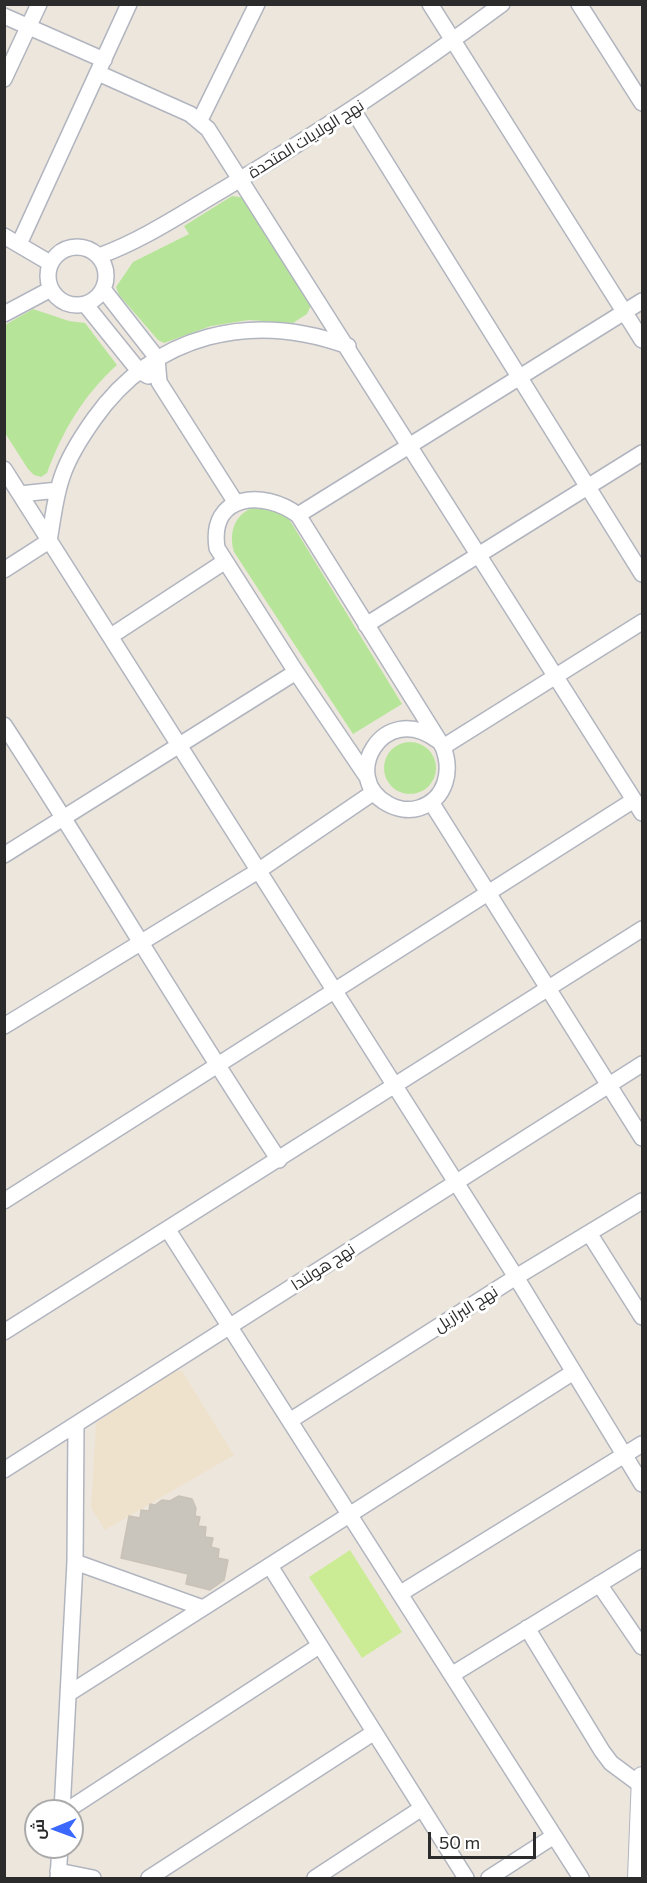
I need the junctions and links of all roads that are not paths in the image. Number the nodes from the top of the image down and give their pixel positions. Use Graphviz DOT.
graph roads {
  1 [pos="39,4"];
  2 [pos="129,4"];
  3 [pos="257,4"];
  4 [pos="430,4"];
  5 [pos="502,4"];
  6 [pos="579,4"];
  7 [pos="4,16"];
  8 [pos="29,26"];
  9 [pos="454,40"];
  10 [pos="101,66"];
  11 [pos="4,79"];
  12 [pos="642,103"];
  13 [pos="353,110"];
  14 [pos="200,120"];
  15 [pos="242,178"];
  16 [pos="4,236"];
  17 [pos="20,242"];
  18 [pos="94,253"];
  19 [pos="49,268"];
  20 [pos="51,289"];
  21 [pos="103,289"];
  22 [pos="642,301"];
  23 [pos="85,304"];
  24 [pos="625,312"];
  25 [pos="4,314"];
  26 [pos="642,340"];
  27 [pos="348,346"];
  28 [pos="157,358"];
  29 [pos="139,371"];
  30 [pos="520,376"];
  31 [pos="159,382"];
  32 [pos="410,444"];
  33 [pos="642,453"];
  34 [pos="4,469"];
  35 [pos="588,487"];
  36 [pos="58,490"];
  37 [pos="20,494"];
  38 [pos="236,503"];
  39 [pos="298,515"];
  40 [pos="49,541"];
  41 [pos="480,554"];
  42 [pos="224,562"];
  43 [pos="4,570"];
  44 [pos="642,574"];
  45 [pos="642,622"];
  46 [pos="366,625"];
  47 [pos="111,636"];
  48 [pos="296,672"];
  49 [pos="557,675"];
  50 [pos="5,725"];
  51 [pos="440,743"];
  52 [pos="181,746"];
  53 [pos="368,777"];
  54 [pos="374,792"];
  55 [pos="431,802"];
  56 [pos="638,807"];
  57 [pos="65,818"];
  58 [pos="4,855"];
  59 [pos="258,871"];
  60 [pos="488,892"];
  61 [pos="642,929"];
  62 [pos="141,943"];
  63 [pos="548,988"];
  64 [pos="334,993"];
  65 [pos="4,1026"];
  66 [pos="642,1064"];
  67 [pos="218,1067"];
  68 [pos="609,1085"];
  69 [pos="395,1087"];
  70 [pos="642,1138"];
  71 [pos="279,1160"];
  72 [pos="455,1181"];
  73 [pos="642,1200"];
  74 [pos="4,1201"];
  75 [pos="168,1230"];
  76 [pos="589,1233"];
  77 [pos="516,1277"];
  78 [pos="642,1317"];
  79 [pos="231,1327"];
  80 [pos="4,1332"];
  81 [pos="572,1373"];
  82 [pos="291,1420"];
  83 [pos="76,1425"];
  84 [pos="642,1444"];
  85 [pos="624,1455"];
  86 [pos="4,1470"];
  87 [pos="642,1484"];
  88 [pos="350,1513"];
  89 [pos="642,1558"];
  90 [pos="75,1562"];
  91 [pos="270,1566"];
  92 [pos="599,1584"];
  93 [pos="401,1593"];
  94 [pos="203,1608"];
  95 [pos="527,1628"];
  96 [pos="319,1646"];
  97 [pos="642,1647"];
  98 [pos="453,1674"];
  99 [pos="68,1694"];
  100 [pos="373,1733"];
  101 [pos="642,1777"];
  102 [pos="642,1786"];
  103 [pos="64,1799"];
  104 [pos="83,1799"];
  105 [pos="422,1808"];
  106 [pos="554,1836"];
  107 [pos="59,1859"];
  108 [pos="58,1875"];
  109 [pos="93,1878"];
  110 [pos="149,1878"];
  111 [pos="315,1878"];
  112 [pos="466,1878"];
  113 [pos="489,1878"];
  114 [pos="581,1878"];
  115 [pos="638,1878"];
  1 -- 8 [label="street"];
  2 -- 10 [label="street"];
  3 -- 14 [label="street"];
  4 -- 9 [label="street"];
  5 -- 9 [label="street, نهج الولايات المتحدة"];
  6 -- 12 [label="street"];
  7 -- 8 [label="street"];
  8 -- 10 [label="street"];
  8 -- 11 [label="street"];
  9 -- 13 [label="street, نهج الولايات المتحدة"];
  9 -- 24 [label="street"];
  10 -- 14 [label="street"];
  10 -- 17 [label="street"];
  13 -- 15 [label="street, نهج الولايات المتحدة"];
  13 -- 30 [label="street"];
  14 -- 15 [label="street"];
  15 -- 18 [label="street, نهج الولايات المتحدة"];
  15 -- 27 [label="street"];
  16 -- 17 [label="street"];
  17 -- 19 [label="street"];
  18 -- 19 [label="street, نهج الولايات المتحدة"];
  18 -- 21 [label="street"];
  19 -- 20 [label="street"];
  20 -- 23 [label="street"];
  20 -- 25 [label="street"];
  21 -- 23 [label="street"];
  21 -- 28 [label="street"];
  22 -- 24 [label="street"];
  23 -- 29 [label="street"];
  24 -- 26 [label="street"];
  24 -- 30 [label="street"];
  27 -- 28 [label="street"];
  27 -- 32 [label="street"];
  28 -- 29 [label="street"];
  28 -- 31 [label="street"];
  29 -- 31 [label="street"];
  29 -- 36 [label="street"];
  30 -- 32 [label="street"];
  30 -- 35 [label="street"];
  31 -- 38 [label="street"];
  32 -- 39 [label="street"];
  32 -- 41 [label="street"];
  33 -- 35 [label="street"];
  34 -- 37 [label="street"];
  35 -- 41 [label="street"];
  35 -- 44 [label="street"];
  36 -- 37 [label="street"];
  36 -- 40 [label="street"];
  37 -- 40 [label="street"];
  38 -- 39 [label="street"];
  38 -- 42 [label="street"];
  39 -- 46 [label="street"];
  40 -- 43 [label="street"];
  40 -- 47 [label="street"];
  41 -- 46 [label="street"];
  41 -- 49 [label="street"];
  42 -- 47 [label="street"];
  42 -- 48 [label="street"];
  45 -- 49 [label="street"];
  46 -- 51 [label="street"];
  47 -- 52 [label="street"];
  48 -- 52 [label="street"];
  48 -- 53 [label="street"];
  49 -- 51 [label="street"];
  49 -- 56 [label="street"];
  50 -- 57 [label="street"];
  51 -- 53 [label="street"];
  51 -- 55 [label="street"];
  52 -- 57 [label="street"];
  52 -- 59 [label="street"];
  53 -- 54 [label="street"];
  54 -- 55 [label="street"];
  54 -- 59 [label="street"];
  55 -- 60 [label="street"];
  56 -- 60 [label="street"];
  57 -- 58 [label="street"];
  57 -- 62 [label="street"];
  59 -- 62 [label="street"];
  59 -- 64 [label="street"];
  60 -- 63 [label="street"];
  60 -- 64 [label="street"];
  61 -- 63 [label="street"];
  62 -- 65 [label="street"];
  62 -- 67 [label="street"];
  63 -- 68 [label="street"];
  63 -- 69 [label="street"];
  64 -- 67 [label="street"];
  64 -- 69 [label="street"];
  66 -- 68 [label="street, نهج هولندا"];
  67 -- 71 [label="street"];
  67 -- 74 [label="street"];
  68 -- 70 [label="street"];
  68 -- 72 [label="street, نهج هولندا"];
  69 -- 71 [label="street"];
  69 -- 72 [label="street"];
  71 -- 75 [label="street"];
  72 -- 77 [label="street"];
  72 -- 79 [label="street, نهج هولندا"];
  73 -- 76 [label="street, نهج البرازيل"];
  75 -- 79 [label="street"];
  75 -- 80 [label="street"];
  76 -- 77 [label="street, نهج البرازيل"];
  76 -- 78 [label="street"];
  77 -- 81 [label="street"];
  77 -- 82 [label="street, نهج البرازيل"];
  79 -- 82 [label="street"];
  79 -- 83 [label="street, نهج هولندا"];
  81 -- 85 [label="street"];
  81 -- 88 [label="street"];
  82 -- 88 [label="street"];
  83 -- 86 [label="street, نهج هولندا"];
  83 -- 90 [label="street"];
  84 -- 85 [label="street"];
  85 -- 87 [label="street"];
  85 -- 93 [label="street"];
  88 -- 91 [label="street"];
  88 -- 93 [label="street"];
  89 -- 92 [label="street"];
  90 -- 94 [label="street"];
  90 -- 99 [label="street"];
  91 -- 94 [label="street"];
  91 -- 96 [label="street"];
  92 -- 95 [label="street"];
  92 -- 97 [label="street"];
  93 -- 98 [label="street"];
  94 -- 99 [label="street"];
  95 -- 98 [label="street"];
  95 -- 102 [label="street"];
  96 -- 100 [label="street"];
  96 -- 104 [label="street"];
  98 -- 106 [label="street"];
  99 -- 103 [label="street"];
  100 -- 105 [label="street"];
  100 -- 110 [label="street"];
  101 -- 102 [label="street"];
  102 -- 115 [label="street"];
  105 -- 111 [label="street"];
  105 -- 112 [label="street"];
  106 -- 113 [label="street"];
  106 -- 114 [label="street"];
  107 -- 108 [label="street"];
  108 -- 109 [label="street"];
}
